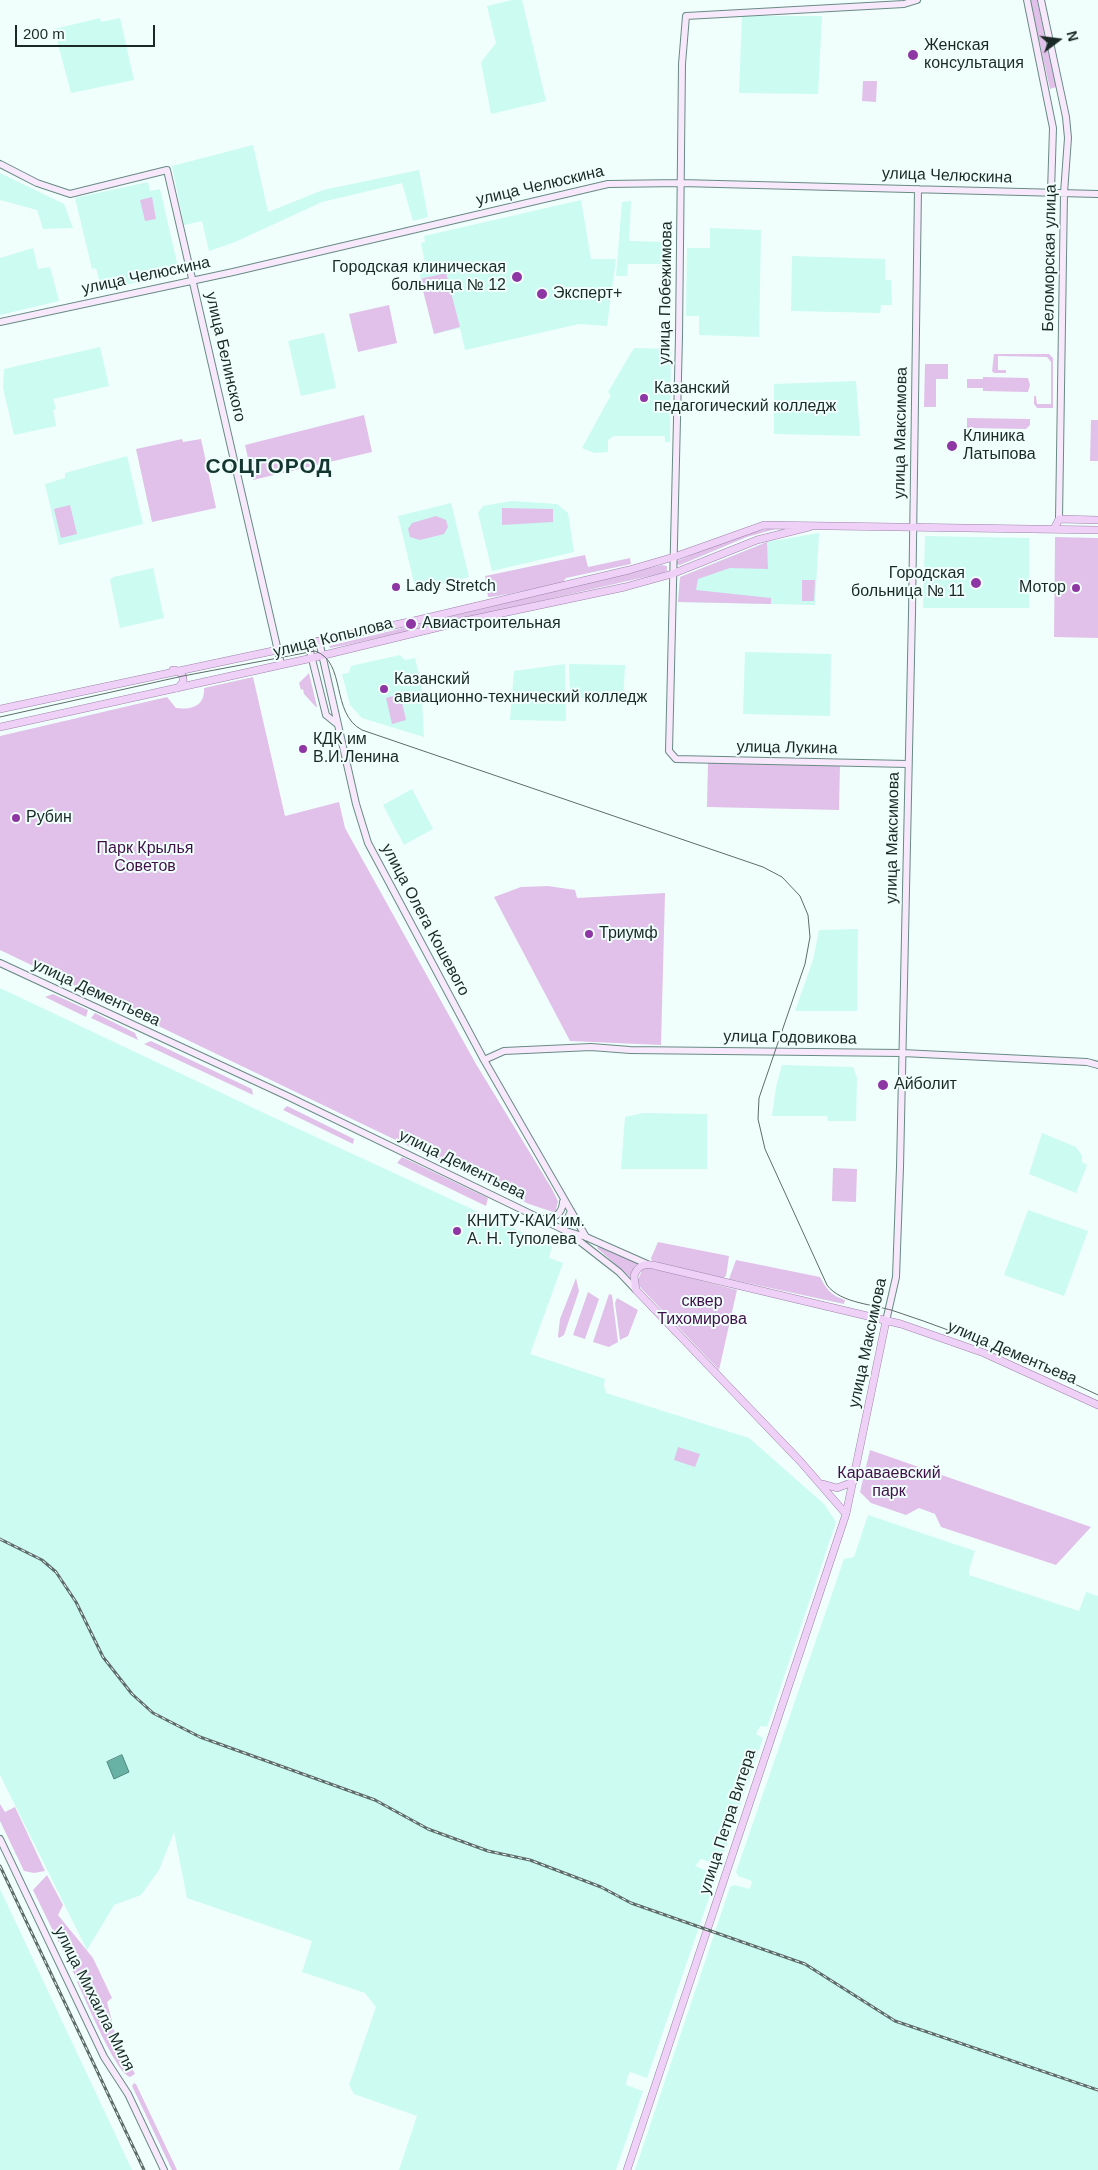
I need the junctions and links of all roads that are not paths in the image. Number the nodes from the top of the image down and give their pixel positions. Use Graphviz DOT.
graph roads {
  1 [pos="917,0"];
  2 [pos="1027,0"];
  3 [pos="1041,0"];
  4 [pos="0,164"];
  5 [pos="681,183"];
  6 [pos="918,189"];
  7 [pos="1051,192"];
  8 [pos="1064,193"];
  9 [pos="1098,194"];
  10 [pos="194,281"];
  11 [pos="0,322"];
  12 [pos="1059,519"];
  13 [pos="1098,520"];
  14 [pos="822,526"];
  15 [pos="913,527"];
  16 [pos="1054,529"];
  17 [pos="1098,530"];
  18 [pos="673,557"];
  19 [pos="672,574"];
  20 [pos="318,641"];
  21 [pos="308,643"];
  22 [pos="277,649"];
  23 [pos="321,654"];
  24 [pos="312,658"];
  25 [pos="281,664"];
  26 [pos="173,670"];
  27 [pos="177,688"];
  28 [pos="0,709"];
  29 [pos="337,724"];
  30 [pos="0,727"];
  31 [pos="669,751"];
  32 [pos="908,764"];
  33 [pos="0,963"];
  34 [pos="902,1054"];
  35 [pos="484,1060"];
  36 [pos="1098,1065"];
  37 [pos="559,1190"];
  38 [pos="563,1202"];
  39 [pos="571,1214"];
  40 [pos="543,1219"];
  41 [pos="564,1230"];
  42 [pos="578,1234"];
  43 [pos="583,1239"];
  44 [pos="647,1264"];
  45 [pos="636,1290"];
  46 [pos="886,1321"];
  47 [pos="1098,1405"];
  48 [pos="817,1479"];
  49 [pos="853,1482"];
  50 [pos="846,1514"];
  51 [pos="0,1839"];
  52 [pos="164,2170"];
  53 [pos="627,2170"];
  1 -- 5 [label="main road, улица Побежимова"];
  2 -- 7 [label="main road, Беломорская улица"];
  3 -- 8 [label="main road, Беломорская улица"];
  4 -- 10 [label="main road, улица Белинского"];
  5 -- 6 [label="main road, улица Челюскина"];
  5 -- 10 [label="main road, улица Челюскина"];
  5 -- 18 [label="main road, улица Побежимова"];
  6 -- 7 [label="main road, улица Челюскина"];
  6 -- 15 [label="main road, улица Максимова"];
  7 -- 8 [label="main road, улица Челюскина"];
  8 -- 9 [label="main road, улица Челюскина"];
  8 -- 12 [label="main road, Беломорская улица"];
  10 -- 11 [label="main road, улица Челюскина"];
  10 -- 22 [label="main road, улица Белинского"];
  12 -- 13 [label="main road"];
  12 -- 16 [label="main road"];
  14 -- 15 [label="main road"];
  14 -- 18 [label="main road, улица Копылова"];
  14 -- 19 [label="main road, улица Копылова"];
  15 -- 16 [label="main road"];
  15 -- 32 [label="main road, улица Максимова"];
  16 -- 17 [label="main road"];
  18 -- 19 [label="main road, улица Побежимова"];
  18 -- 20 [label="main road, улица Копылова"];
  19 -- 23 [label="main road, улица Копылова"];
  19 -- 31 [label="main road, улица Побежимова"];
  20 -- 21 [label="main road, улица Копылова"];
  20 -- 23 [label="main road, улица Олега Кошевого"];
  21 -- 22 [label="main road, улица Копылова"];
  21 -- 24 [label="main road"];
  22 -- 25 [label="main road, улица Белинского"];
  22 -- 26 [label="main road, улица Копылова"];
  23 -- 24 [label="main road, улица Копылова"];
  23 -- 29 [label="main road, улица Олега Кошевого"];
  24 -- 25 [label="main road, улица Копылова"];
  24 -- 29 [label="main road"];
  25 -- 27 [label="main road, улица Копылова"];
  26 -- 27 [label="main road"];
  26 -- 28 [label="main road, улица Копылова"];
  27 -- 30 [label="main road, улица Копылова"];
  29 -- 35 [label="main road, улица Олега Кошевого"];
  31 -- 32 [label="main road, улица Лукина"];
  32 -- 34 [label="main road, улица Максимова"];
  33 -- 40 [label="main road, улица Дементьева"];
  34 -- 35 [label="main road, улица Годовикова"];
  34 -- 36 [label="main road, улица Годовикова"];
  34 -- 46 [label="main road, улица Максимова"];
  35 -- 37 [label="main road, улица Олега Кошевого"];
  37 -- 38 [label="main road, улица Олега Кошевого"];
  37 -- 39 [label="main road, улица Олега Кошевого"];
  38 -- 39 [label="main road, улица Олега Кошевого"];
  38 -- 40 [label="main road"];
  39 -- 41 [label="main road"];
  39 -- 42 [label="main road, улица Олега Кошевого"];
  39 -- 43 [label="main road, улица Олега Кошевого"];
  40 -- 41 [label="main road, улица Дементьева"];
  41 -- 42 [label="main road, улица Дементьева"];
  41 -- 43 [label="main road"];
  42 -- 43 [label="main road, улица Олега Кошевого"];
  43 -- 44 [label="main road, улица Дементьева"];
  43 -- 45 [label="main road"];
  44 -- 45 [label="main road"];
  44 -- 46 [label="main road, улица Дементьева"];
  45 -- 48 [label="main road"];
  46 -- 47 [label="main road, улица Дементьева"];
  46 -- 49 [label="main road, улица Максимова"];
  48 -- 49 [label="main road"];
  48 -- 50 [label="main road"];
  49 -- 50 [label="main road, улица Петра Витера"];
  50 -- 53 [label="main road, улица Петра Витера"];
  51 -- 52 [label="main road, улица Михаила Миля"];
}
